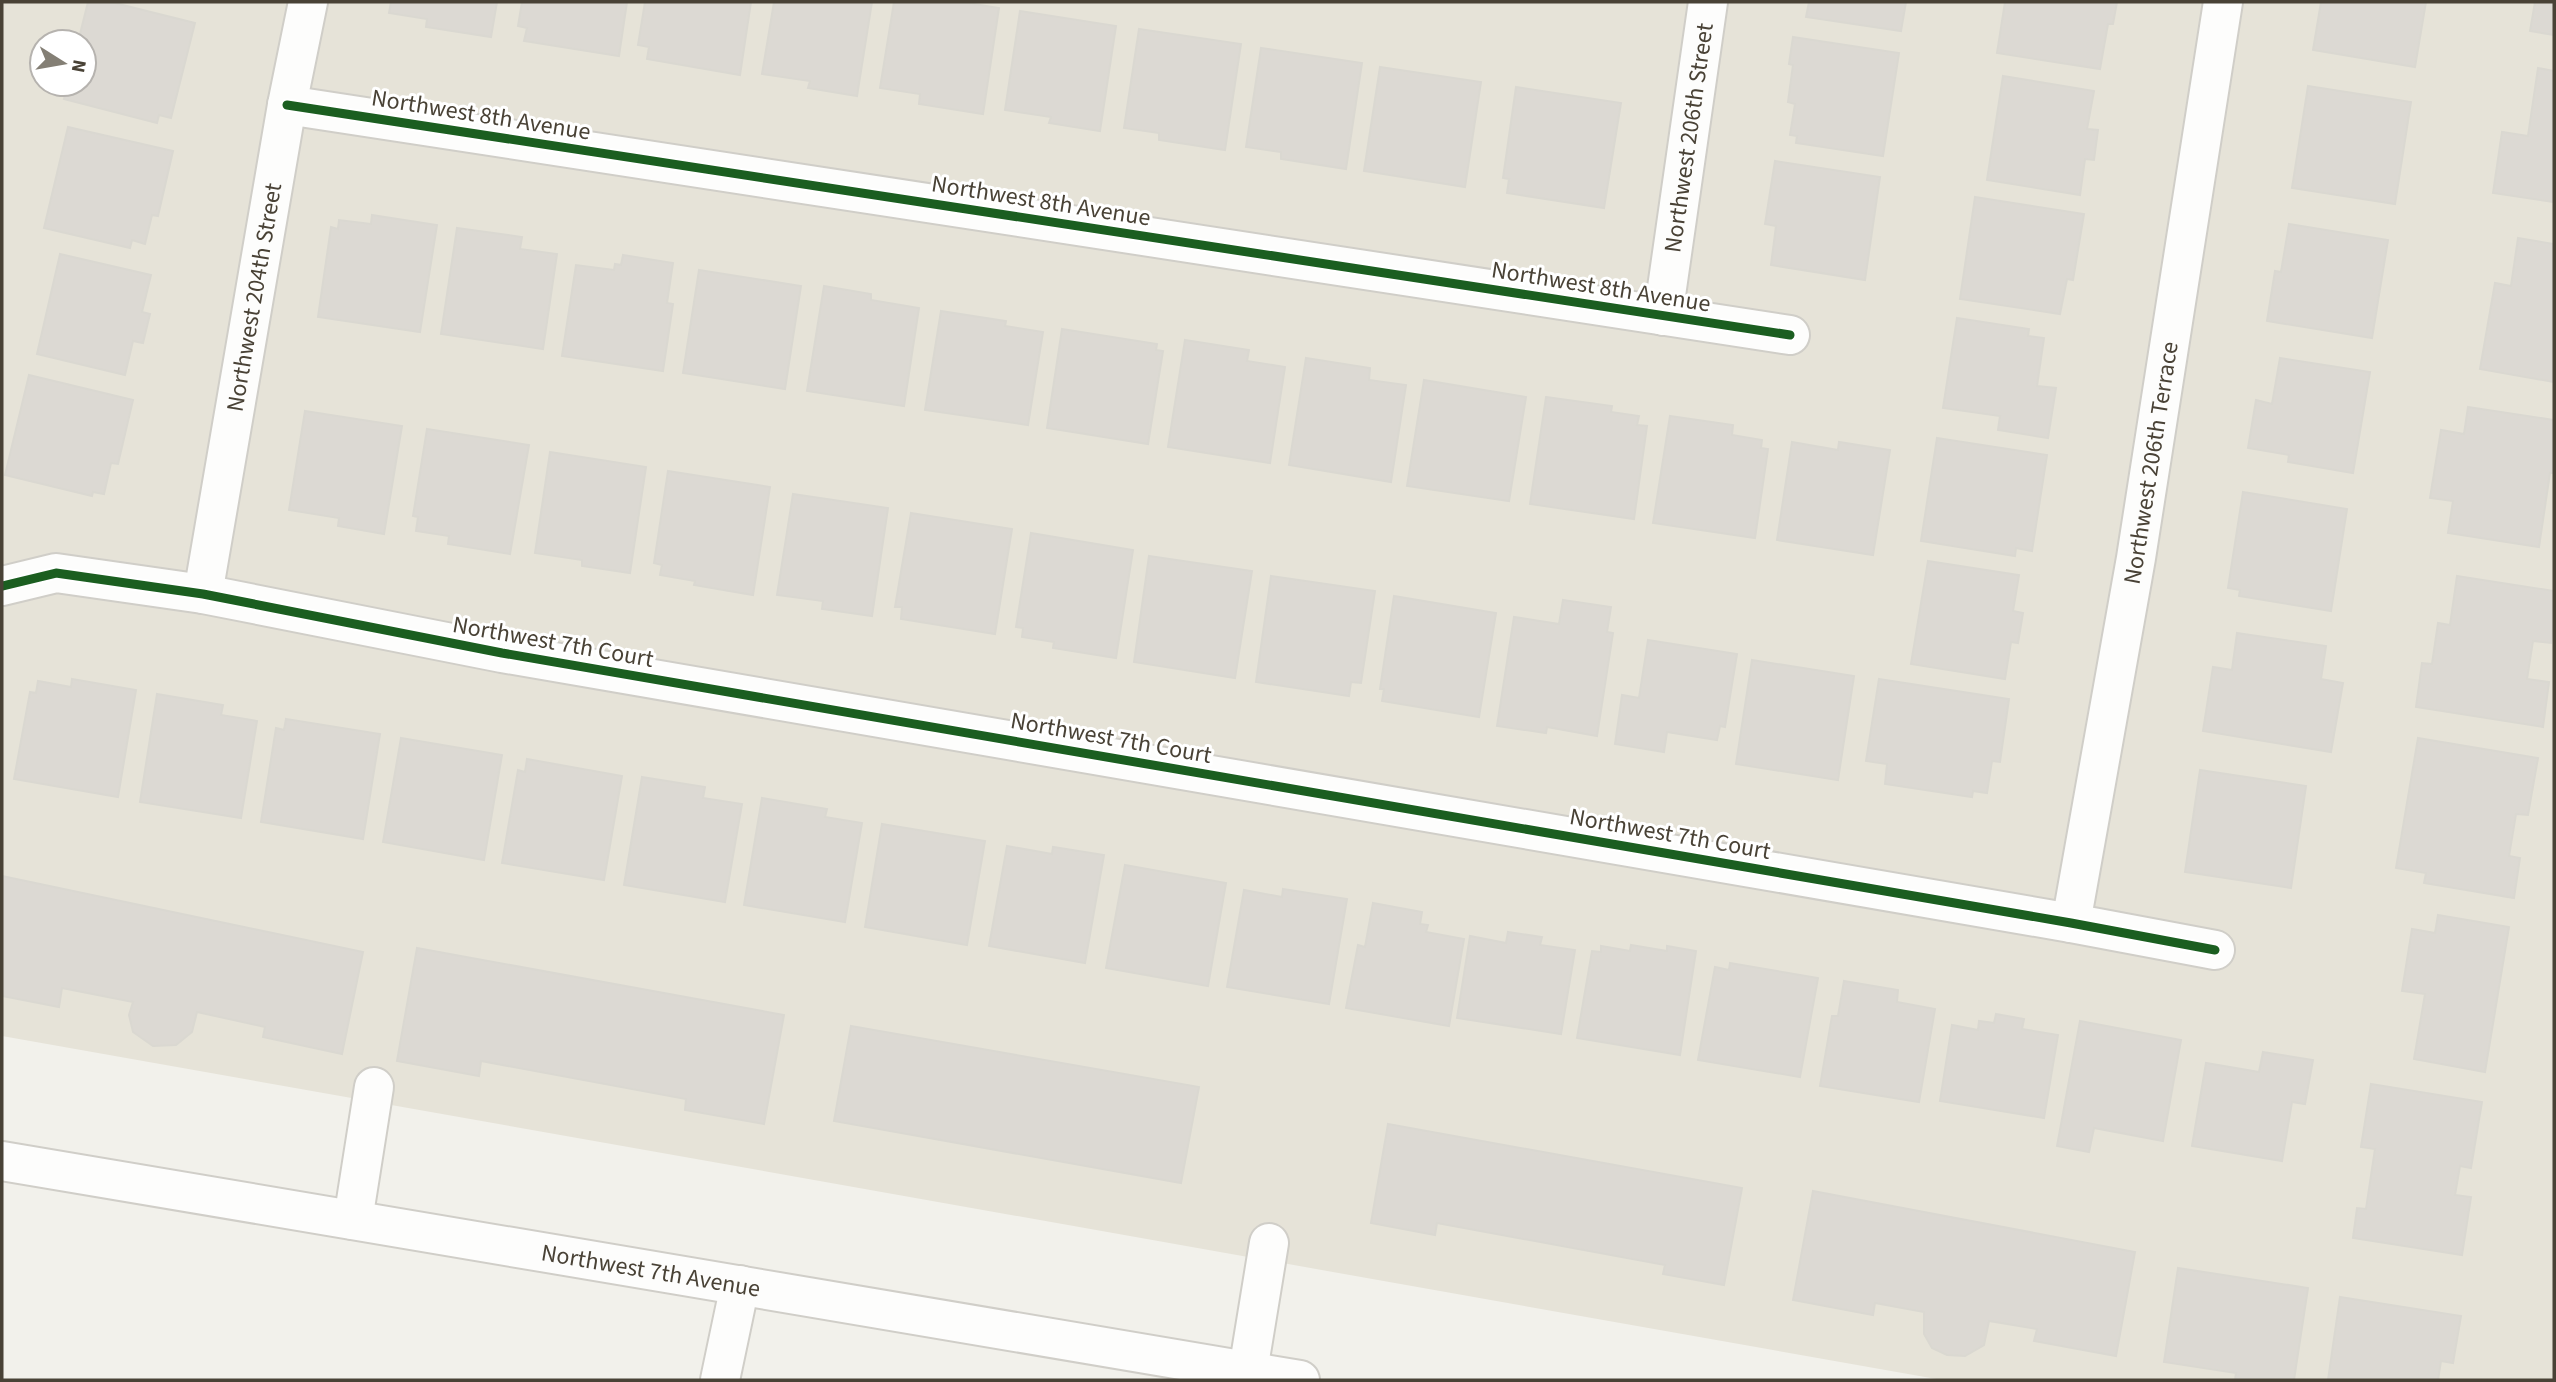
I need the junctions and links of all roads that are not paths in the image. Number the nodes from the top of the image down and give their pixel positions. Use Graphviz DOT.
graph roads {
  1 [pos="308,2"];
  2 [pos="1708,2"];
  3 [pos="2223,2"];
  4 [pos="287,105"];
  5 [pos="1662,316"];
  6 [pos="1790,335"];
  7 [pos="2,586"];
  8 [pos="203,594"];
  9 [pos="2071,923"];
  10 [pos="2215,950"];
  11 [pos="374,1087"];
  12 [pos="2,1161"];
  13 [pos="353,1220"];
  14 [pos="1269,1243"];
  15 [pos="740,1285"];
  16 [pos="1248,1371"];
  17 [pos="720,1380"];
  18 [pos="1300,1380"];
  1 -- 4 [label="street, Northwest 204th Street"];
  2 -- 5 [label="street, Northwest 206th Street"];
  3 -- 9 [label="street, Northwest 206th Terrace"];
  4 -- 5 [label="street, Northwest 8th Avenue"];
  4 -- 8 [label="street, Northwest 204th Street"];
  5 -- 6 [label="street, Northwest 8th Avenue"];
  7 -- 8 [label="street, Northwest 7th Court"];
  8 -- 9 [label="street, Northwest 7th Court"];
  9 -- 10 [label="street, Northwest 7th Court"];
  11 -- 13 [label="street"];
  12 -- 13 [label="street, Northwest 7th Avenue"];
  13 -- 15 [label="street, Northwest 7th Avenue"];
  14 -- 16 [label="street"];
  15 -- 16 [label="street, Northwest 7th Avenue"];
  15 -- 17 [label="street"];
  16 -- 18 [label="street, Northwest 7th Avenue"];
}
